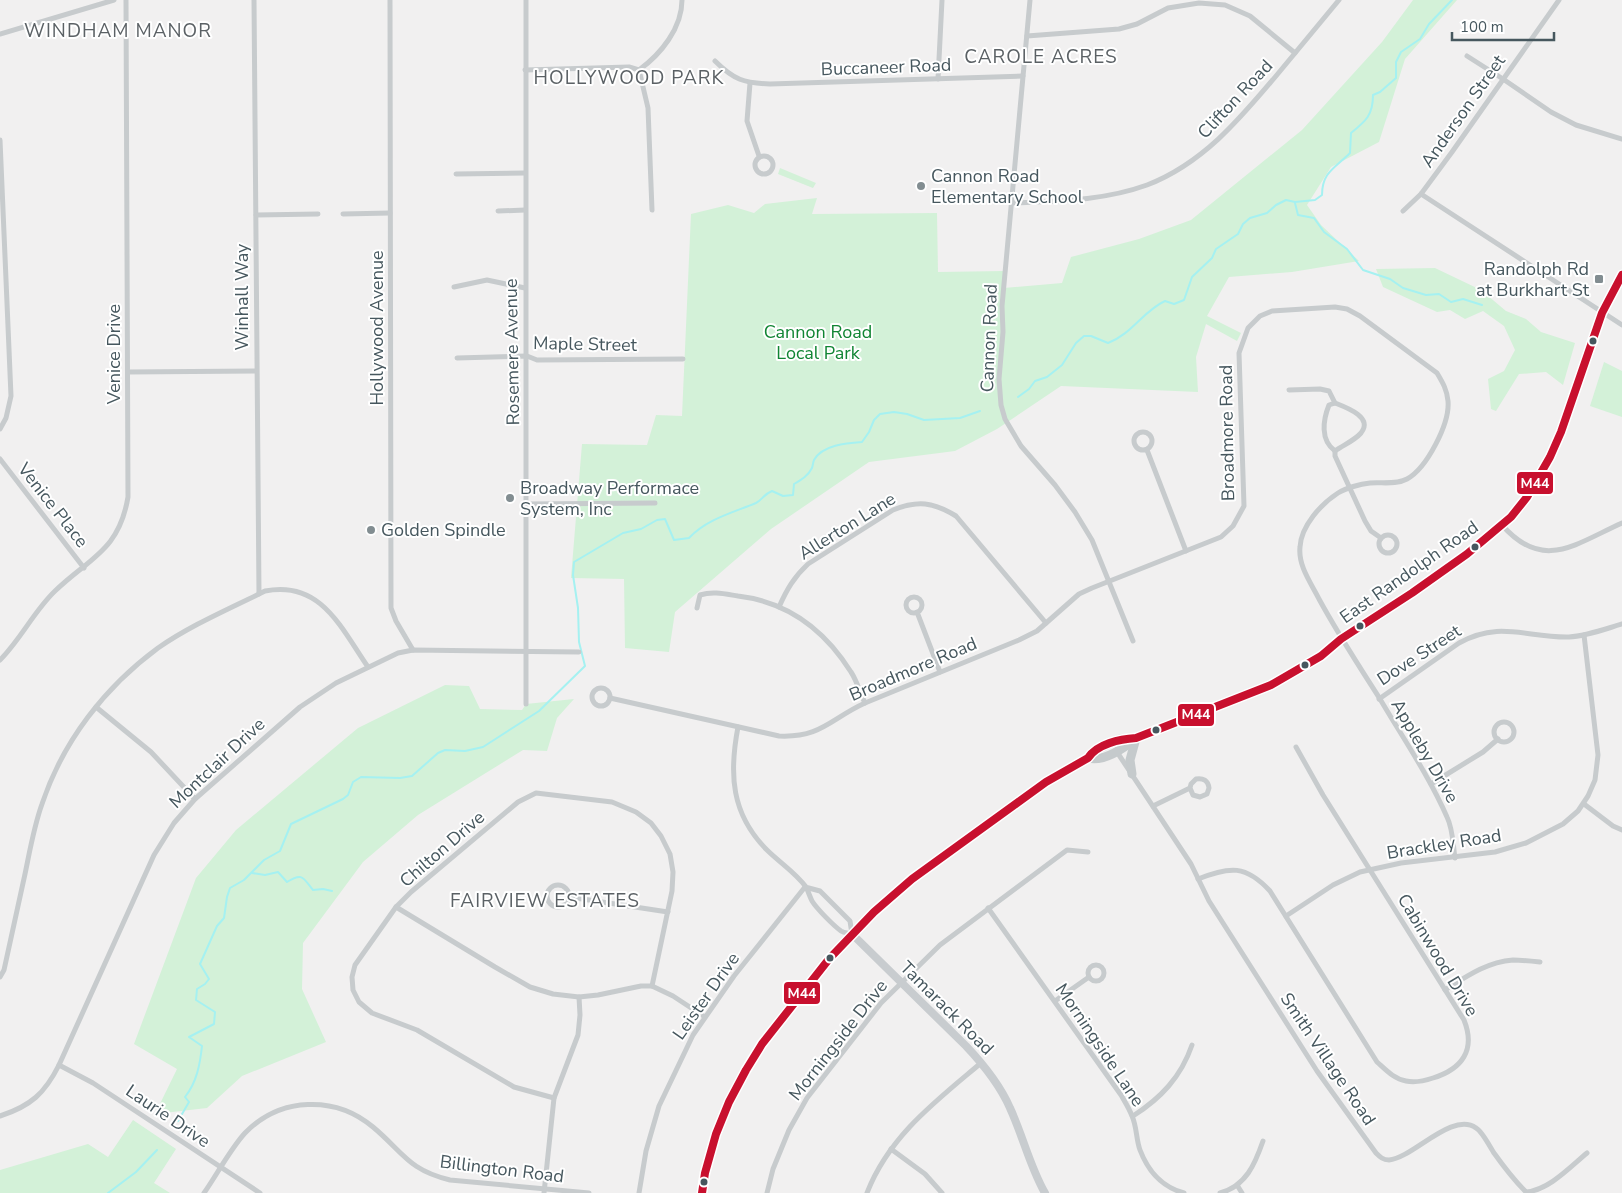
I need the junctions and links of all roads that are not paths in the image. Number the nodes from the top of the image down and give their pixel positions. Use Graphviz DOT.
graph roads {
  1 [pos="114,0"];
  2 [pos="126,0"];
  3 [pos="254,0"];
  4 [pos="390,0"];
  5 [pos="526,0"];
  6 [pos="682,0"];
  7 [pos="942,0"];
  8 [pos="1030,0"];
  9 [pos="1339,0"];
  10 [pos="1558,0"];
  11 [pos="1181,2"];
  12 [pos="0,34"];
  13 [pos="1027,36"];
  14 [pos="1295,53"];
  15 [pos="1467,56"];
  16 [pos="715,61"];
  17 [pos="525,70"];
  18 [pos="639,70"];
  19 [pos="1023,76"];
  20 [pos="938,79"];
  21 [pos="1503,79"];
  22 [pos="750,83"];
  23 [pos="1622,139"];
  24 [pos="0,140"];
  25 [pos="759,156"];
  26 [pos="456,174"];
  27 [pos="525,174"];
  28 [pos="1420,194"];
  29 [pos="1012,203"];
  30 [pos="525,210"];
  31 [pos="652,210"];
  32 [pos="498,211"];
  33 [pos="1403,211"];
  34 [pos="390,213"];
  35 [pos="318,214"];
  36 [pos="343,214"];
  37 [pos="256,216"];
  38 [pos="1622,275"];
  39 [pos="454,288"];
  40 [pos="525,288"];
  41 [pos="1602,313"];
  42 [pos="1622,325"];
  43 [pos="527,356"];
  44 [pos="457,358"];
  45 [pos="683,358"];
  46 [pos="256,371"];
  47 [pos="128,372"];
  48 [pos="1289,390"];
  49 [pos="1334,403"];
  50 [pos="0,429"];
  51 [pos="1147,450"];
  52 [pos="1335,451"];
  53 [pos="0,458"];
  54 [pos="1349,488"];
  55 [pos="655,503"];
  56 [pos="526,504"];
  57 [pos="1622,523"];
  58 [pos="1502,525"];
  59 [pos="1381,538"];
  60 [pos="1186,551"];
  61 [pos="84,568"];
  62 [pos="1110,581"];
  63 [pos="259,594"];
  64 [pos="780,607"];
  65 [pos="697,608"];
  66 [pos="917,612"];
  67 [pos="1046,623"];
  68 [pos="1622,624"];
  69 [pos="1584,635"];
  70 [pos="1341,639"];
  71 [pos="1133,641"];
  72 [pos="413,650"];
  73 [pos="526,651"];
  74 [pos="579,652"];
  75 [pos="0,660"];
  76 [pos="368,667"];
  77 [pos="940,672"];
  78 [pos="610,698"];
  79 [pos="1379,698"];
  80 [pos="865,703"];
  81 [pos="526,704"];
  82 [pos="96,706"];
  83 [pos="738,727"];
  84 [pos="1136,738"];
  85 [pos="1498,739"];
  86 [pos="1296,747"];
  87 [pos="1117,752"];
  88 [pos="1088,758"];
  89 [pos="1132,774"];
  90 [pos="1430,784"];
  91 [pos="1190,788"];
  92 [pos="195,799"];
  93 [pos="1584,804"];
  94 [pos="1153,806"];
  95 [pos="1622,830"];
  96 [pos="1088,852"];
  97 [pos="1455,858"];
  98 [pos="1370,870"];
  99 [pos="1198,879"];
  100 [pos="805,887"];
  101 [pos="569,897"];
  102 [pos="396,907"];
  103 [pos="988,908"];
  104 [pos="668,912"];
  105 [pos="1286,916"];
  106 [pos="852,934"];
  107 [pos="1540,962"];
  108 [pos="1089,977"];
  109 [pos="0,978"];
  110 [pos="901,982"];
  111 [pos="652,986"];
  112 [pos="1445,990"];
  113 [pos="579,997"];
  114 [pos="1055,1001"];
  115 [pos="705,1017"];
  116 [pos="1192,1045"];
  117 [pos="982,1063"];
  118 [pos="60,1065"];
  119 [pos="554,1098"];
  120 [pos="0,1116"];
  121 [pos="1133,1116"];
  122 [pos="1263,1141"];
  123 [pos="891,1149"];
  124 [pos="1587,1153"];
  125 [pos="221,1168"];
  126 [pos="1237,1185"];
  127 [pos="544,1191"];
  128 [pos="204,1193"];
  129 [pos="260,1193"];
  130 [pos="589,1193"];
  131 [pos="639,1193"];
  132 [pos="702,1193"];
  133 [pos="767,1193"];
  134 [pos="868,1193"];
  135 [pos="942,1193"];
  136 [pos="1045,1193"];
  137 [pos="1184,1193"];
  138 [pos="1220,1193"];
  139 [pos="1242,1193"];
  1 -- 12 [label="street"];
  2 -- 47 [label="street, Venice Drive"];
  3 -- 37 [label="street, Winhall Way"];
  4 -- 34 [label="street, Hollywood Avenue"];
  5 -- 17 [label="street, Rosemere Avenue"];
  6 -- 18 [label="street"];
  7 -- 20 [label="street"];
  8 -- 13 [label="street, Cannon Road"];
  9 -- 14 [label="street, Clifton Road"];
  10 -- 21 [label="street, Anderson Street"];
  11 -- 13 [label="street"];
  11 -- 14 [label="street"];
  13 -- 19 [label="street, Cannon Road"];
  14 -- 29 [label="street, Clifton Road"];
  15 -- 21 [label="street"];
  16 -- 22 [label="street"];
  17 -- 18 [label="street"];
  17 -- 27 [label="street, Rosemere Avenue"];
  18 -- 31 [label="street"];
  19 -- 20 [label="street, Buccaneer Road"];
  19 -- 29 [label="street, Cannon Road"];
  20 -- 22 [label="street, Buccaneer Road"];
  21 -- 23 [label="street"];
  21 -- 28 [label="street, Anderson Street"];
  22 -- 25 [label="street"];
  24 -- 50 [label="street"];
  26 -- 27 [label="street"];
  27 -- 30 [label="street, Rosemere Avenue"];
  28 -- 33 [label="street, Anderson Street"];
  28 -- 41 [label="street"];
  29 -- 62 [label="street, Cannon Road"];
  30 -- 32 [label="street"];
  30 -- 40 [label="street, Rosemere Avenue"];
  34 -- 36 [label="street"];
  34 -- 72 [label="street, Hollywood Avenue"];
  35 -- 37 [label="street"];
  37 -- 46 [label="street, Winhall Way"];
  38 -- 41 [label="main road, East Randolph Road"];
  39 -- 40 [label="street"];
  40 -- 43 [label="street, Rosemere Avenue"];
  41 -- 42 [label="street"];
  41 -- 58 [label="main road, East Randolph Road"];
  43 -- 44 [label="street, Maple Street"];
  43 -- 45 [label="street, Maple Street"];
  43 -- 56 [label="street, Rosemere Avenue"];
  46 -- 47 [label="street"];
  46 -- 63 [label="street, Winhall Way"];
  47 -- 61 [label="street, Venice Drive"];
  48 -- 49 [label="street"];
  49 -- 52 [label="street"];
  49 -- 52 [label="street"];
  51 -- 60 [label="street"];
  52 -- 54 [label="street"];
  53 -- 61 [label="street, Venice Place"];
  54 -- 59 [label="street"];
  54 -- 60 [label="street, Broadmore Road"];
  54 -- 70 [label="street, Broadmore Road"];
  55 -- 56 [label="street"];
  56 -- 73 [label="street, Rosemere Avenue"];
  57 -- 58 [label="street"];
  58 -- 70 [label="main road, East Randolph Road"];
  60 -- 62 [label="street, Broadmore Road"];
  61 -- 75 [label="street, Venice Drive"];
  62 -- 67 [label="street, Broadmore Road"];
  62 -- 71 [label="street, Cannon Road"];
  63 -- 76 [label="street"];
  63 -- 82 [label="street"];
  64 -- 65 [label="street"];
  64 -- 67 [label="street, Allerton Lane"];
  64 -- 80 [label="street"];
  66 -- 77 [label="street"];
  67 -- 77 [label="street, Broadmore Road"];
  68 -- 69 [label="street, Dove Street"];
  69 -- 79 [label="street, Dove Street"];
  69 -- 93 [label="street, Brackley Road"];
  70 -- 79 [label="street, Appleby Drive"];
  70 -- 84 [label="main road, East Randolph Road"];
  72 -- 73 [label="street, Montclair Drive"];
  72 -- 76 [label="street, Montclair Drive"];
  73 -- 74 [label="street, Montclair Drive"];
  73 -- 81 [label="street, Rosemere Avenue"];
  76 -- 92 [label="street, Montclair Drive"];
  77 -- 80 [label="street, Broadmore Road"];
  78 -- 83 [label="street, Broadmore Road"];
  79 -- 90 [label="street, Appleby Drive"];
  80 -- 83 [label="street, Broadmore Road"];
  82 -- 92 [label="street"];
  82 -- 109 [label="street"];
  83 -- 100 [label="street, Tamarack Road"];
  84 -- 87 [label="main road, East Randolph Road"];
  84 -- 88 [label="main road, East Randolph Road"];
  84 -- 89 [label="main road"];
  85 -- 90 [label="street"];
  86 -- 98 [label="street, Cabinwood Drive"];
  87 -- 88 [label="main road, East Randolph Road"];
  87 -- 89 [label="street, Smith Village Road"];
  88 -- 106 [label="main road, East Randolph Road"];
  89 -- 94 [label="street, Smith Village Road"];
  90 -- 97 [label="street, Appleby Drive"];
  91 -- 94 [label="street"];
  92 -- 118 [label="street, Montclair Drive"];
  93 -- 95 [label="street"];
  93 -- 97 [label="street, Brackley Road"];
  94 -- 99 [label="street, Smith Village Road"];
  96 -- 103 [label="street, Morningside Drive"];
  97 -- 98 [label="street, Brackley Road"];
  98 -- 105 [label="street, Brackley Road"];
  98 -- 112 [label="street, Cabinwood Drive"];
  99 -- 105 [label="street, Cabinwood Drive"];
  99 -- 124 [label="street, Smith Village Road"];
  100 -- 106 [label="street, Tamarack Road"];
  100 -- 106 [label="street, Tamarack Road"];
  100 -- 115 [label="street, Leister Drive"];
  101 -- 101 [label="street"];
  101 -- 104 [label="street"];
  102 -- 104 [label="street, Chilton Drive"];
  102 -- 113 [label="street"];
  102 -- 119 [label="street, Chilton Drive"];
  103 -- 110 [label="street, Morningside Drive"];
  103 -- 114 [label="street, Morningside Lane"];
  104 -- 111 [label="street, Chilton Drive"];
  105 -- 112 [label="street, Cabinwood Drive"];
  106 -- 110 [label="street, Tamarack Road"];
  106 -- 132 [label="main road, East Randolph Road"];
  107 -- 112 [label="street"];
  108 -- 114 [label="street"];
  110 -- 117 [label="street, Tamarack Road"];
  110 -- 133 [label="street, Morningside Drive"];
  111 -- 113 [label="street"];
  111 -- 115 [label="street"];
  113 -- 119 [label="street"];
  114 -- 121 [label="street, Morningside Lane"];
  115 -- 131 [label="street, Leister Drive"];
  116 -- 121 [label="street"];
  117 -- 123 [label="street"];
  117 -- 136 [label="street, Tamarack Road"];
  118 -- 120 [label="street, Montclair Drive"];
  118 -- 125 [label="street, Laurie Drive"];
  119 -- 127 [label="street"];
  121 -- 137 [label="street, Morningside Lane"];
  122 -- 126 [label="street"];
  123 -- 134 [label="street"];
  123 -- 135 [label="street"];
  125 -- 127 [label="street, Billington Road"];
  125 -- 128 [label="street, Billington Road"];
  125 -- 129 [label="street, Laurie Drive"];
  126 -- 138 [label="street"];
  126 -- 139 [label="street"];
  127 -- 130 [label="street, Billington Road"];
}
